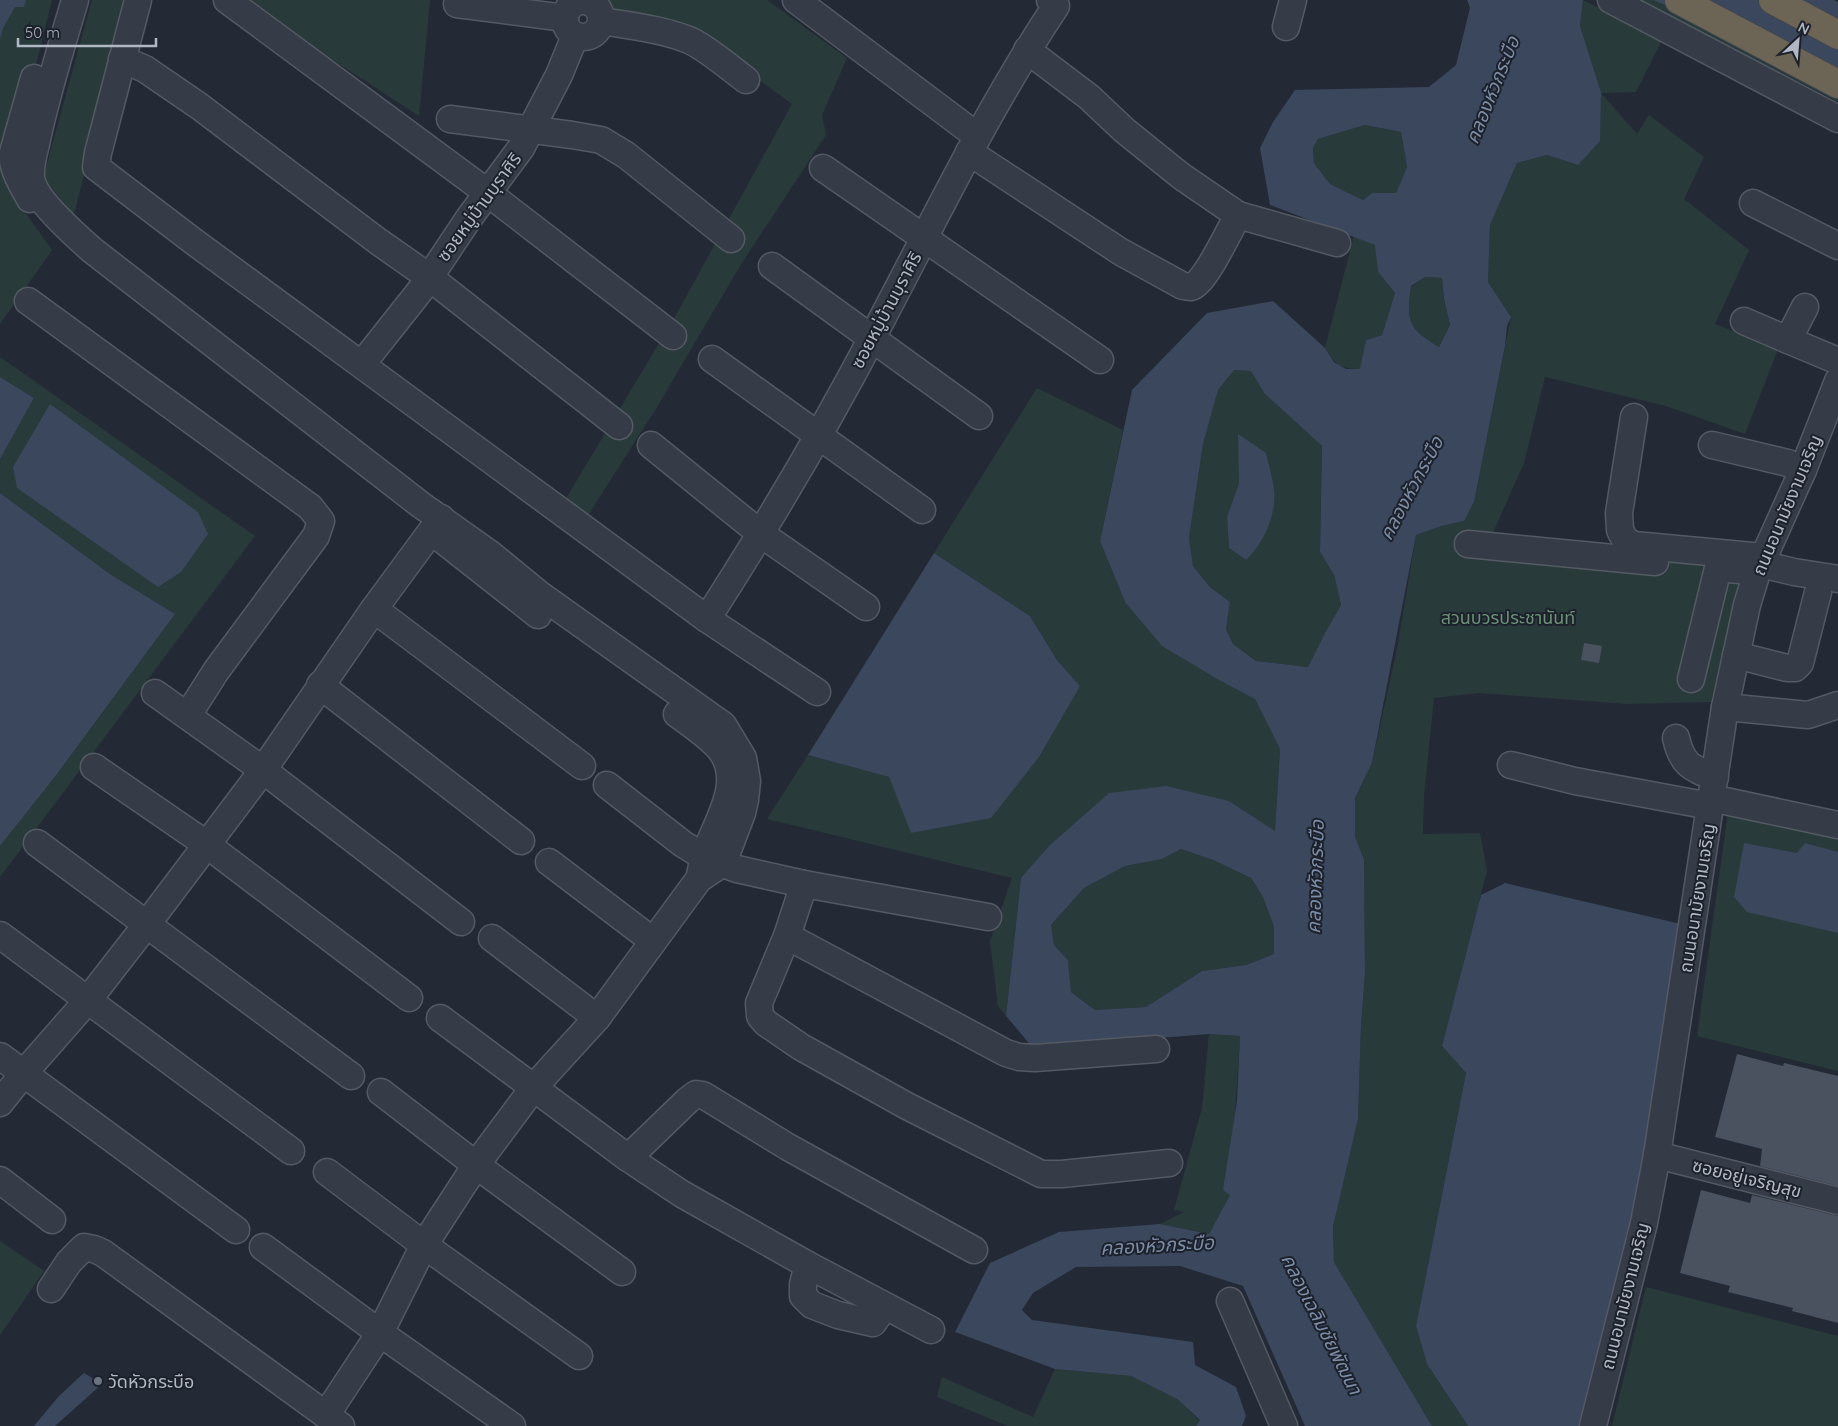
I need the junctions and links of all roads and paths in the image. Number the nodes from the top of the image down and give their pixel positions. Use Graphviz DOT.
graph roads {
  1 [pos="56,0"];
  2 [pos="75,0"];
  3 [pos="138,0"];
  4 [pos="227,0"];
  5 [pos="585,0"];
  6 [pos="796,0"];
  7 [pos="1293,0"];
  8 [pos="1611,0"];
  9 [pos="1679,0"];
  10 [pos="1773,0"];
  11 [pos="1056,2"];
  12 [pos="457,4"];
  13 [pos="602,21"];
  14 [pos="570,27"];
  15 [pos="1286,27"];
  16 [pos="1838,35"];
  17 [pos="1027,50"];
  18 [pos="122,59"];
  19 [pos="746,80"];
  20 [pos="1838,84"];
  21 [pos="450,119"];
  22 [pos="1838,119"];
  23 [pos="531,129"];
  24 [pos="973,144"];
  25 [pos="823,168"];
  26 [pos="488,193"];
  27 [pos="1753,203"];
  28 [pos="1238,215"];
  29 [pos="924,238"];
  30 [pos="731,239"];
  31 [pos="1337,243"];
  32 [pos="1838,246"];
  33 [pos="772,266"];
  34 [pos="429,278"];
  35 [pos="28,301"];
  36 [pos="1805,307"];
  37 [pos="1744,320"];
  38 [pos="673,336"];
  39 [pos="872,338"];
  40 [pos="1788,340"];
  41 [pos="712,359"];
  42 [pos="1100,360"];
  43 [pos="1838,361"];
  44 [pos="362,364"];
  45 [pos="1838,381"];
  46 [pos="979,416"];
  47 [pos="1634,418"];
  48 [pos="619,426"];
  49 [pos="1829,433"];
  50 [pos="818,436"];
  51 [pos="652,445"];
  52 [pos="1712,445"];
  53 [pos="1802,470"];
  54 [pos="922,510"];
  55 [pos="437,525"];
  56 [pos="761,534"];
  57 [pos="1468,544"];
  58 [pos="1760,564"];
  59 [pos="1718,568"];
  60 [pos="1828,585"];
  61 [pos="866,606"];
  62 [pos="374,609"];
  63 [pos="707,619"];
  64 [pos="1736,655"];
  65 [pos="1691,678"];
  66 [pos="320,685"];
  67 [pos="817,692"];
  68 [pos="155,693"];
  69 [pos="1838,705"];
  70 [pos="1725,707"];
  71 [pos="188,715"];
  72 [pos="1676,738"];
  73 [pos="1511,765"];
  74 [pos="582,766"];
  75 [pos="94,767"];
  76 [pos="263,770"];
  77 [pos="607,785"];
  78 [pos="1712,794"];
  79 [pos="1838,824"];
  80 [pos="521,841"];
  81 [pos="37,842"];
  82 [pos="206,844"];
  83 [pos="549,862"];
  84 [pos="709,866"];
  85 [pos="804,884"];
  86 [pos="988,917"];
  87 [pos="461,922"];
  88 [pos="147,924"];
  89 [pos="0,935"];
  90 [pos="787,936"];
  91 [pos="492,938"];
  92 [pos="653,941"];
  93 [pos="409,998"];
  94 [pos="88,1000"];
  95 [pos="440,1018"];
  96 [pos="597,1018"];
  97 [pos="1156,1049"];
  98 [pos="0,1056"];
  99 [pos="23,1074"];
  100 [pos="351,1076"];
  101 [pos="534,1087"];
  102 [pos="381,1092"];
  103 [pos="0,1103"];
  104 [pos="291,1151"];
  105 [pos="1657,1155"];
  106 [pos="628,1158"];
  107 [pos="1169,1162"];
  108 [pos="476,1166"];
  109 [pos="327,1172"];
  110 [pos="0,1180"];
  111 [pos="1838,1201"];
  112 [pos="52,1220"];
  113 [pos="236,1230"];
  114 [pos="424,1245"];
  115 [pos="263,1247"];
  116 [pos="974,1250"];
  117 [pos="622,1272"];
  118 [pos="51,1289"];
  119 [pos="1230,1301"];
  120 [pos="931,1330"];
  121 [pos="380,1333"];
  122 [pos="579,1356"];
  123 [pos="333,1421"];
  124 [pos="512,1426"];
  125 [pos="1284,1426"];
  126 [pos="1593,1426"];
  1 -- 55 [label="street"];
  2 -- 55 [label="street"];
  3 -- 18 [label="street"];
  4 -- 26 [label="street"];
  5 -- 13 [label="street, ซอยหมู่บ้านบุราศิริ"];
  5 -- 14 [label="street, ซอยหมู่บ้านบุราศิริ"];
  6 -- 24 [label="street"];
  7 -- 15 [label="street"];
  8 -- 22 [label="street"];
  9 -- 20 [label="highway"];
  10 -- 16 [label="highway"];
  11 -- 17 [label="street, ซอยหมู่บ้านบุราศิริ"];
  12 -- 14 [label="street"];
  13 -- 14 [label="street"];
  13 -- 19 [label="street"];
  14 -- 23 [label="street, ซอยหมู่บ้านบุราศิริ"];
  17 -- 24 [label="street, ซอยหมู่บ้านบุราศิริ"];
  17 -- 28 [label="street"];
  18 -- 34 [label="street"];
  18 -- 44 [label="street"];
  21 -- 23 [label="street"];
  23 -- 26 [label="street, ซอยหมู่บ้านบุราศิริ"];
  23 -- 30 [label="street"];
  24 -- 28 [label="street"];
  24 -- 29 [label="street, ซอยหมู่บ้านบุราศิริ"];
  25 -- 29 [label="street"];
  26 -- 34 [label="street, ซอยหมู่บ้านบุราศิริ"];
  26 -- 38 [label="street"];
  27 -- 32 [label="street"];
  28 -- 31 [label="street"];
  29 -- 39 [label="street, ซอยหมู่บ้านบุราศิริ"];
  29 -- 42 [label="street"];
  33 -- 39 [label="street"];
  34 -- 44 [label="street, ซอยหมู่บ้านบุราศิริ"];
  34 -- 48 [label="street"];
  35 -- 71 [label="street"];
  36 -- 40 [label="street"];
  37 -- 40 [label="street"];
  39 -- 46 [label="street"];
  39 -- 50 [label="street, ซอยหมู่บ้านบุราศิริ"];
  40 -- 43 [label="street"];
  41 -- 50 [label="street"];
  44 -- 63 [label="street"];
  45 -- 49 [label="street, ถนนอนามัยงามเจริญ"];
  47 -- 58 [label="street"];
  49 -- 53 [label="street, ถนนอนามัยงามเจริญ"];
  50 -- 54 [label="street"];
  50 -- 56 [label="street, ซอยหมู่บ้านบุราศิริ"];
  51 -- 56 [label="street"];
  52 -- 53 [label="street"];
  53 -- 58 [label="street, ถนนอนามัยงามเจริญ"];
  55 -- 62 [label="street"];
  55 -- 84 [label="street"];
  56 -- 61 [label="street"];
  56 -- 63 [label="street, ซอยหมู่บ้านบุราศิริ"];
  57 -- 59 [label="street"];
  58 -- 59 [label="street"];
  58 -- 60 [label="street"];
  58 -- 64 [label="street, ถนนอนามัยงามเจริญ"];
  59 -- 65 [label="street"];
  60 -- 64 [label="street"];
  62 -- 66 [label="street"];
  62 -- 74 [label="street"];
  63 -- 67 [label="street"];
  64 -- 70 [label="street, ถนนอนามัยงามเจริญ"];
  66 -- 76 [label="street"];
  66 -- 80 [label="street"];
  68 -- 71 [label="street"];
  69 -- 70 [label="street"];
  70 -- 78 [label="street, ถนนอนามัยงามเจริญ"];
  71 -- 76 [label="street"];
  72 -- 78 [label="street"];
  73 -- 78 [label="street"];
  75 -- 82 [label="street"];
  76 -- 82 [label="street"];
  76 -- 87 [label="street"];
  77 -- 84 [label="street"];
  78 -- 79 [label="street"];
  78 -- 105 [label="street, ถนนอนามัยงามเจริญ"];
  81 -- 88 [label="street"];
  82 -- 88 [label="street"];
  82 -- 93 [label="street"];
  83 -- 92 [label="street"];
  84 -- 85 [label="street"];
  84 -- 92 [label="street"];
  85 -- 86 [label="street"];
  85 -- 90 [label="street"];
  88 -- 94 [label="street"];
  88 -- 100 [label="street"];
  89 -- 94 [label="street"];
  90 -- 97 [label="street"];
  90 -- 107 [label="street"];
  91 -- 96 [label="street"];
  92 -- 96 [label="street"];
  94 -- 99 [label="street"];
  94 -- 104 [label="street"];
  95 -- 101 [label="street"];
  96 -- 101 [label="street"];
  98 -- 99 [label="street"];
  99 -- 103 [label="street"];
  99 -- 113 [label="street"];
  101 -- 106 [label="street"];
  101 -- 108 [label="street"];
  102 -- 108 [label="street"];
  105 -- 111 [label="street, ซอยอยู่เจริญสุข"];
  105 -- 126 [label="street, ถนนอนามัยงามเจริญ"];
  106 -- 116 [label="street"];
  106 -- 120 [label="street"];
  108 -- 114 [label="street"];
  108 -- 117 [label="street"];
  109 -- 114 [label="street"];
  110 -- 112 [label="street"];
  114 -- 121 [label="street"];
  114 -- 122 [label="street"];
  115 -- 121 [label="street"];
  118 -- 123 [label="street"];
  119 -- 125 [label="street"];
  121 -- 123 [label="street"];
  121 -- 124 [label="street"];
}
